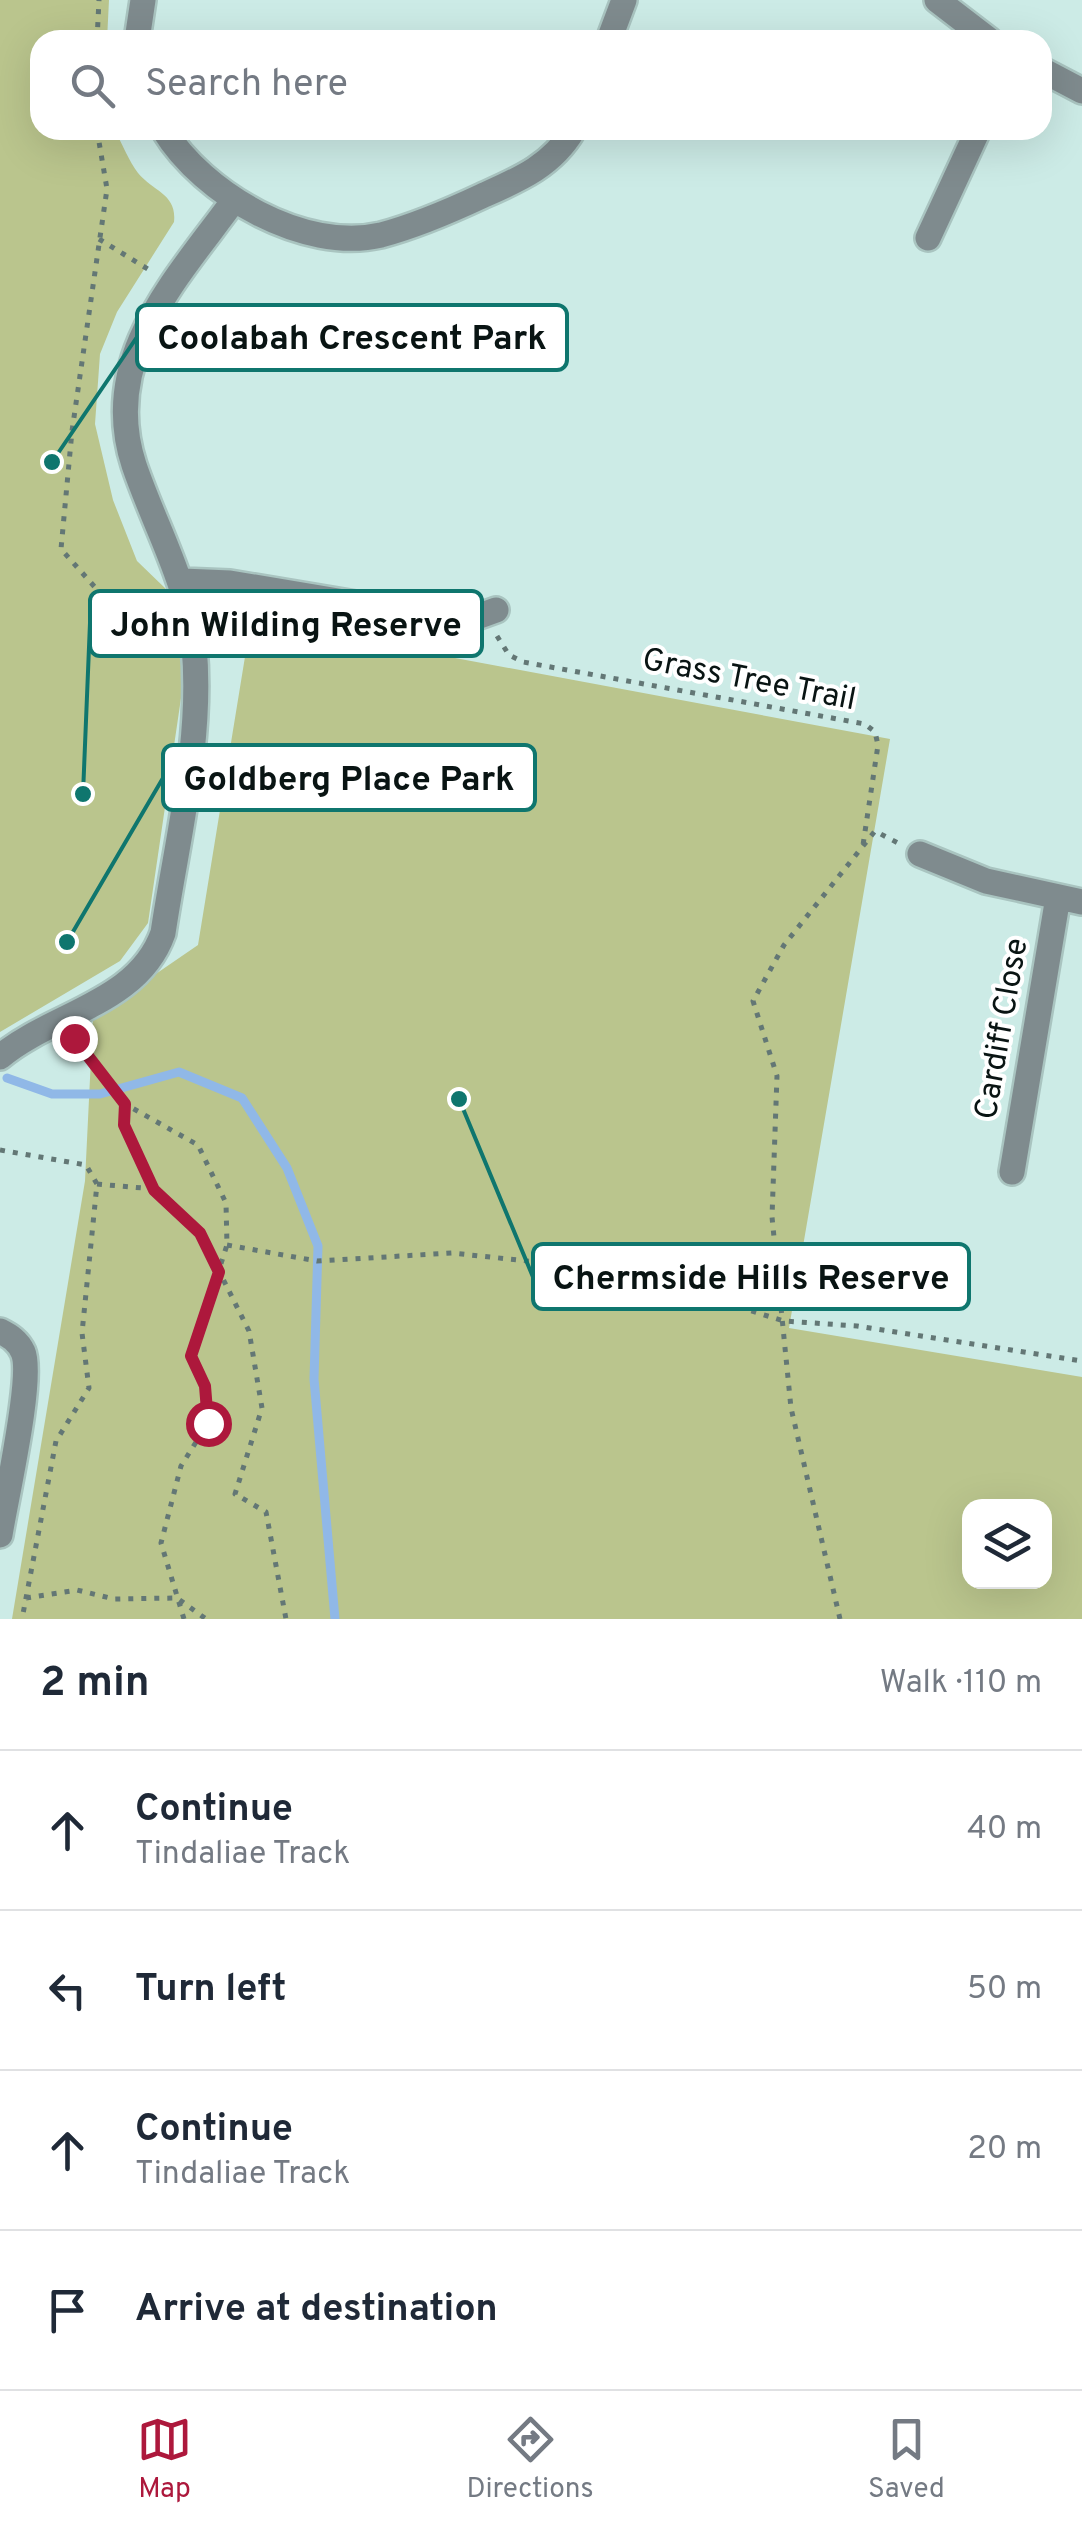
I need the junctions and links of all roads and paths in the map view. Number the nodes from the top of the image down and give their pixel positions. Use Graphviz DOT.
graph roads {
  1 [pos="99,0"];
  2 [pos="143,0"];
  3 [pos="624,0"];
  4 [pos="937,0"];
  5 [pos="98,30"];
  6 [pos="138,30"];
  7 [pos="613,30"];
  8 [pos="976,30"];
  9 [pos="1052,75"];
  10 [pos="1082,91"];
  11 [pos="99,140"];
  12 [pos="173,140"];
  13 [pos="567,140"];
  14 [pos="973,140"];
  15 [pos="234,200"];
  16 [pos="98,238"];
  17 [pos="928,238"];
  18 [pos="152,272"];
  19 [pos="182,581"];
  20 [pos="490,612"];
  21 [pos="189,618"];
  22 [pos="862,848"];
  23 [pos="920,854"];
  24 [pos="1070,900"];
  25 [pos="61,1022"];
  26 [pos="0,1057"];
  27 [pos="125,1104"];
  28 [pos="0,1150"];
  29 [pos="1012,1172"];
  30 [pos="97,1184"];
  31 [pos="154,1190"];
  32 [pos="227,1245"];
  33 [pos="219,1272"];
  34 [pos="784,1321"];
  35 [pos="0,1331"];
  36 [pos="1082,1361"];
  37 [pos="0,1535"];
  38 [pos="26,1598"];
  39 [pos="178,1598"];
  40 [pos="22,1619"];
  41 [pos="184,1619"];
  42 [pos="206,1619"];
  43 [pos="286,1619"];
  44 [pos="840,1619"];
  1 -- 5 [label="path"];
  2 -- 6 [label="street"];
  3 -- 7 [label="street"];
  4 -- 8 [label="street"];
  9 -- 10 [label="street"];
  11 -- 16 [label="path"];
  12 -- 15 [label="street"];
  13 -- 15 [label="street"];
  14 -- 17 [label="street"];
  15 -- 19 [label="street"];
  16 -- 18 [label="path"];
  16 -- 21 [label="path"];
  19 -- 20 [label="street"];
  19 -- 21 [label="street"];
  20 -- 22 [label="path, Grass Tree Trail"];
  21 -- 25 [label="street"];
  22 -- 23 [label="path"];
  22 -- 34 [label="path"];
  23 -- 24 [label="street"];
  24 -- 29 [label="street, Cardiff Close"];
  25 -- 26 [label="street"];
  25 -- 27 [label="path"];
  27 -- 31 [label="path"];
  27 -- 32 [label="path"];
  28 -- 30 [label="path"];
  30 -- 31 [label="path"];
  30 -- 38 [label="path"];
  31 -- 33 [label="path"];
  32 -- 33 [label="path"];
  32 -- 34 [label="path"];
  33 -- 39 [label="path"];
  33 -- 43 [label="path"];
  34 -- 36 [label="path"];
  34 -- 44 [label="path"];
  35 -- 37 [label="street"];
  38 -- 39 [label="path"];
  38 -- 40 [label="path"];
  39 -- 41 [label="path"];
  39 -- 42 [label="path"];
}
